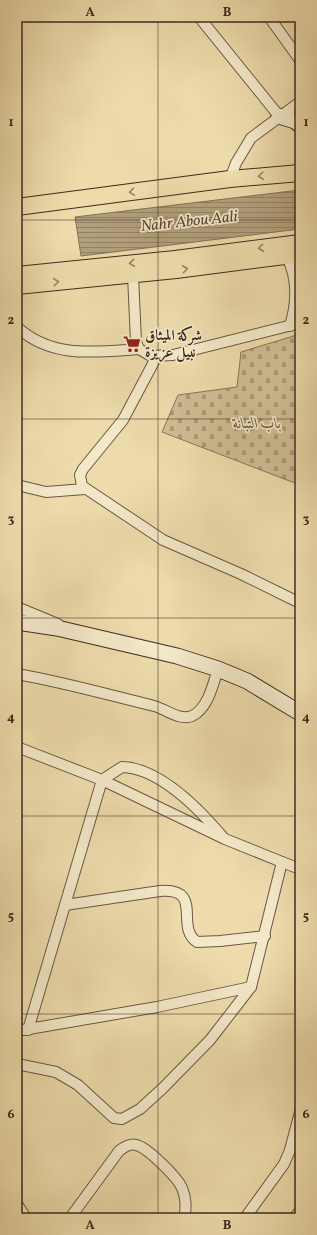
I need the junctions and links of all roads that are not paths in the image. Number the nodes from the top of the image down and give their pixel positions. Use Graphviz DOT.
graph roads {
  1 [pos="199,17"];
  2 [pos="270,17"];
  3 [pos="300,60"];
  4 [pos="300,102"];
  5 [pos="279,116"];
  6 [pos="300,125"];
  7 [pos="300,173"];
  8 [pos="230,179"];
  9 [pos="17,207"];
  10 [pos="300,243"];
  11 [pos="294,256"];
  12 [pos="17,274"];
  13 [pos="133,275"];
  14 [pos="17,286"];
  15 [pos="295,324"];
  16 [pos="17,327"];
  17 [pos="139,348"];
  18 [pos="157,356"];
  19 [pos="17,485"];
  20 [pos="85,489"];
  21 [pos="300,603"];
  22 [pos="17,607"];
  23 [pos="17,622"];
  24 [pos="80,634"];
  25 [pos="218,669"];
  26 [pos="17,674"];
  27 [pos="300,713"];
  28 [pos="17,747"];
  29 [pos="102,780"];
  30 [pos="224,839"];
  31 [pos="282,862"];
  32 [pos="300,869"];
  33 [pos="65,905"];
  34 [pos="265,936"];
  35 [pos="252,987"];
  36 [pos="17,1030"];
  37 [pos="28,1030"];
  38 [pos="17,1064"];
  39 [pos="300,1112"];
  40 [pos="17,1204"];
  41 [pos="300,1211"];
  42 [pos="26,1218"];
  43 [pos="70,1218"];
  44 [pos="184,1218"];
  45 [pos="245,1218"];
  46 [pos="294,1218"];
  1 -- 5 [label="street"];
  2 -- 3 [label="street"];
  4 -- 5 [label="street"];
  5 -- 6 [label="main road"];
  5 -- 8 [label="street"];
  7 -- 8 [label="main road, one-way"];
  8 -- 9 [label="main road, one-way"];
  10 -- 12 [label="main road, one-way"];
  13 -- 11 [label="main road, one-way"];
  11 -- 15 [label="street"];
  14 -- 13 [label="main road, one-way"];
  13 -- 17 [label="street"];
  15 -- 18 [label="street"];
  16 -- 17 [label="street"];
  17 -- 18 [label="street"];
  18 -- 20 [label="street"];
  19 -- 20 [label="street"];
  20 -- 21 [label="street"];
  22 -- 24 [label="street"];
  23 -- 24 [label="main road"];
  24 -- 25 [label="main road"];
  25 -- 26 [label="street"];
  25 -- 27 [label="main road"];
  28 -- 29 [label="street"];
  29 -- 30 [label="street"];
  29 -- 30 [label="street"];
  29 -- 33 [label="street"];
  30 -- 31 [label="street"];
  31 -- 32 [label="street"];
  31 -- 34 [label="street"];
  33 -- 34 [label="street"];
  33 -- 37 [label="street"];
  34 -- 35 [label="street"];
  35 -- 37 [label="street"];
  35 -- 38 [label="street"];
  36 -- 37 [label="street"];
  39 -- 45 [label="street"];
  40 -- 42 [label="street"];
  41 -- 46 [label="street"];
  43 -- 44 [label="street"];
}
